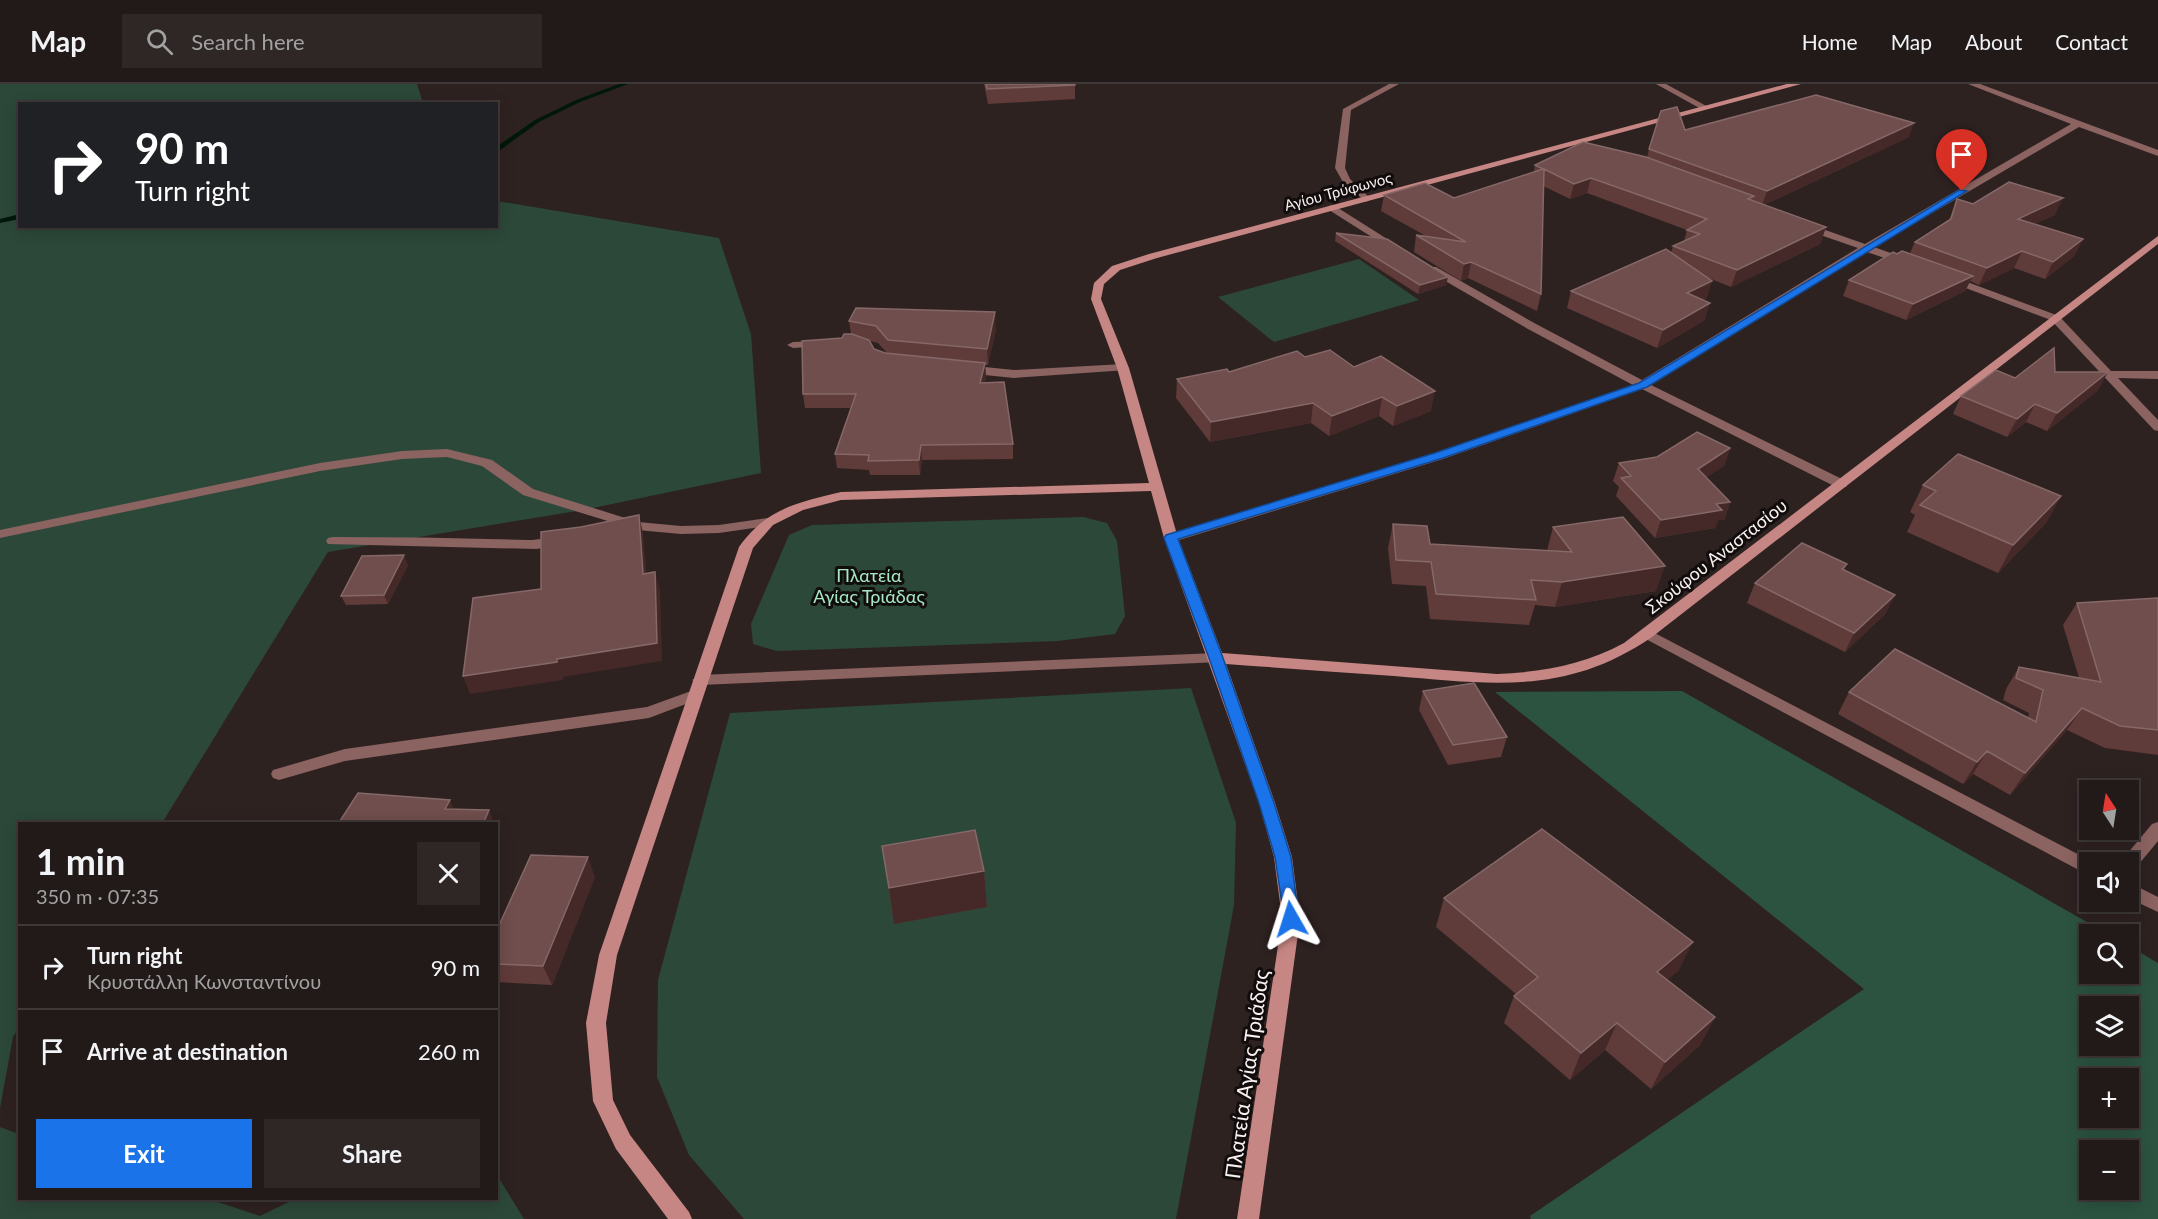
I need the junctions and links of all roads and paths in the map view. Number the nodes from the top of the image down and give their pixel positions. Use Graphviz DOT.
graph roads {
  1 [pos="1395,84"];
  2 [pos="1660,84"];
  3 [pos="1797,84"];
  4 [pos="1972,84"];
  5 [pos="1706,108"];
  6 [pos="2077,124"];
  7 [pos="1575,143"];
  8 [pos="1597,151"];
  9 [pos="2158,153"];
  10 [pos="1366,199"];
  11 [pos="1332,208"];
  12 [pos="1799,224"];
  13 [pos="2158,239"];
  14 [pos="1866,248"];
  15 [pos="1922,268"];
  16 [pos="1944,277"];
  17 [pos="2055,318"];
  18 [pos="834,344"];
  19 [pos="793,345"];
  20 [pos="1123,368"];
  21 [pos="956,369"];
  22 [pos="2106,374"];
  23 [pos="2158,375"];
  24 [pos="1643,385"];
  25 [pos="2158,427"];
  26 [pos="1841,484"];
  27 [pos="1157,487"];
  28 [pos="768,522"];
  29 [pos="637,525"];
  30 [pos="0,534"];
  31 [pos="606,534"];
  32 [pos="1171,538"];
  33 [pos="576,540"];
  34 [pos="333,542"];
  35 [pos="1647,634"];
  36 [pos="1216,658"];
  37 [pos="697,687"];
  38 [pos="279,774"];
  39 [pos="2158,829"];
  40 [pos="2139,852"];
  41 [pos="2079,863"];
  42 [pos="2139,895"];
  43 [pos="2158,905"];
  44 [pos="681,1219"];
  45 [pos="1248,1219"];
  1 -- 10 [label="street"];
  2 -- 5 [label="street"];
  3 -- 5 [label="main road, Αγίου Τρύφωνος"];
  4 -- 6 [label="street"];
  5 -- 7 [label="main road, Αγίου Τρύφωνος"];
  6 -- 9 [label="street"];
  6 -- 14 [label="street"];
  7 -- 8 [label="street"];
  7 -- 10 [label="main road, Αγίου Τρύφωνος"];
  10 -- 11 [label="main road, Αγίου Τρύφωνος"];
  11 -- 20 [label="main road, Αγίου Τρύφωνος"];
  11 -- 24 [label="street"];
  12 -- 14 [label="street"];
  13 -- 17 [label="main road, Σκούφου Αναστασίου"];
  14 -- 15 [label="street"];
  14 -- 24 [label="street"];
  16 -- 17 [label="street"];
  17 -- 22 [label="street"];
  17 -- 26 [label="main road, Σκούφου Αναστασίου"];
  18 -- 19 [label="street"];
  20 -- 21 [label="street"];
  20 -- 27 [label="main road, Αγίου Τρύφωνος"];
  22 -- 23 [label="street"];
  22 -- 25 [label="street"];
  24 -- 26 [label="street"];
  24 -- 32 [label="street"];
  26 -- 35 [label="main road, Σκούφου Αναστασίου"];
  27 -- 28 [label="main road"];
  27 -- 32 [label="main road, Πλατεία Αγίας Τριάδας"];
  28 -- 29 [label="street"];
  28 -- 37 [label="main road"];
  29 -- 30 [label="street"];
  29 -- 31 [label="street"];
  32 -- 36 [label="main road, Πλατεία Αγίας Τριάδας"];
  33 -- 34 [label="street"];
  35 -- 36 [label="main road, Σκούφου Αναστασίου"];
  35 -- 41 [label="street"];
  36 -- 37 [label="street"];
  36 -- 45 [label="main road, Πλατεία Αγίας Τριάδας"];
  37 -- 38 [label="street"];
  37 -- 44 [label="main road"];
  39 -- 40 [label="street"];
  42 -- 43 [label="street"];
}
